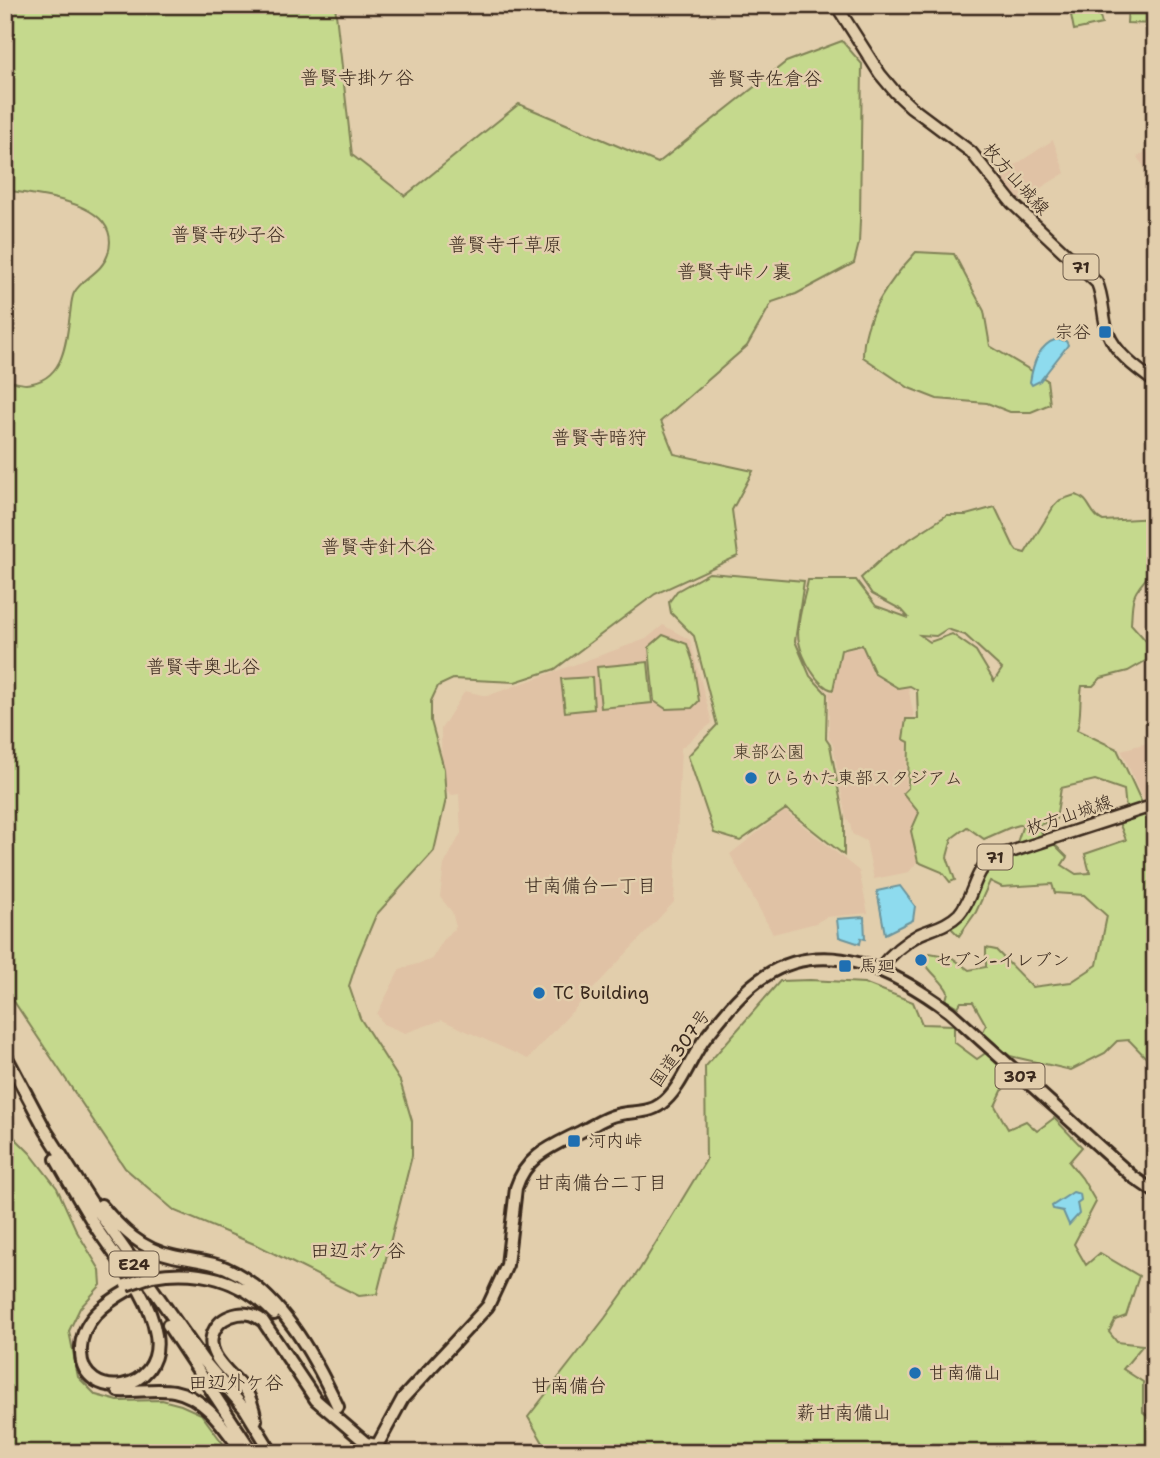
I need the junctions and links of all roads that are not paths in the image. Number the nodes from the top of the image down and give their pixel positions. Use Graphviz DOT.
graph roads {
  1 [pos="836,5"];
  2 [pos="1155,382"];
  3 [pos="1155,805"];
  4 [pos="879,969"];
  5 [pos="5,1054"];
  6 [pos="5,1065"];
  7 [pos="54,1150"];
  8 [pos="1155,1192"];
  9 [pos="128,1287"];
  10 [pos="336,1411"];
  11 [pos="259,1432"];
  12 [pos="375,1449"];
  13 [pos="243,1453"];
  14 [pos="253,1453"];
  15 [pos="272,1453"];
  1 -- 2 [label="main road, 枚方山城線 / 71"];
  3 -- 4 [label="main road, 枚方山城線 / 71"];
  4 -- 8 [label="highway, 国道307号 / 307"];
  4 -- 12 [label="highway, 国道307号 / 307"];
  5 -- 7 [label="highway, E24"];
  6 -- 7 [label="highway, E24"];
  7 -- 9 [label="highway"];
  7 -- 10 [label="highway"];
  7 -- 11 [label="highway, E24"];
  7 -- 14 [label="highway, E24"];
  9 -- 10 [label="highway, bridge"];
  9 -- 13 [label="highway"];
  10 -- 11 [label="highway"];
  10 -- 12 [label="highway"];
  11 -- 15 [label="highway, E24"];
}
